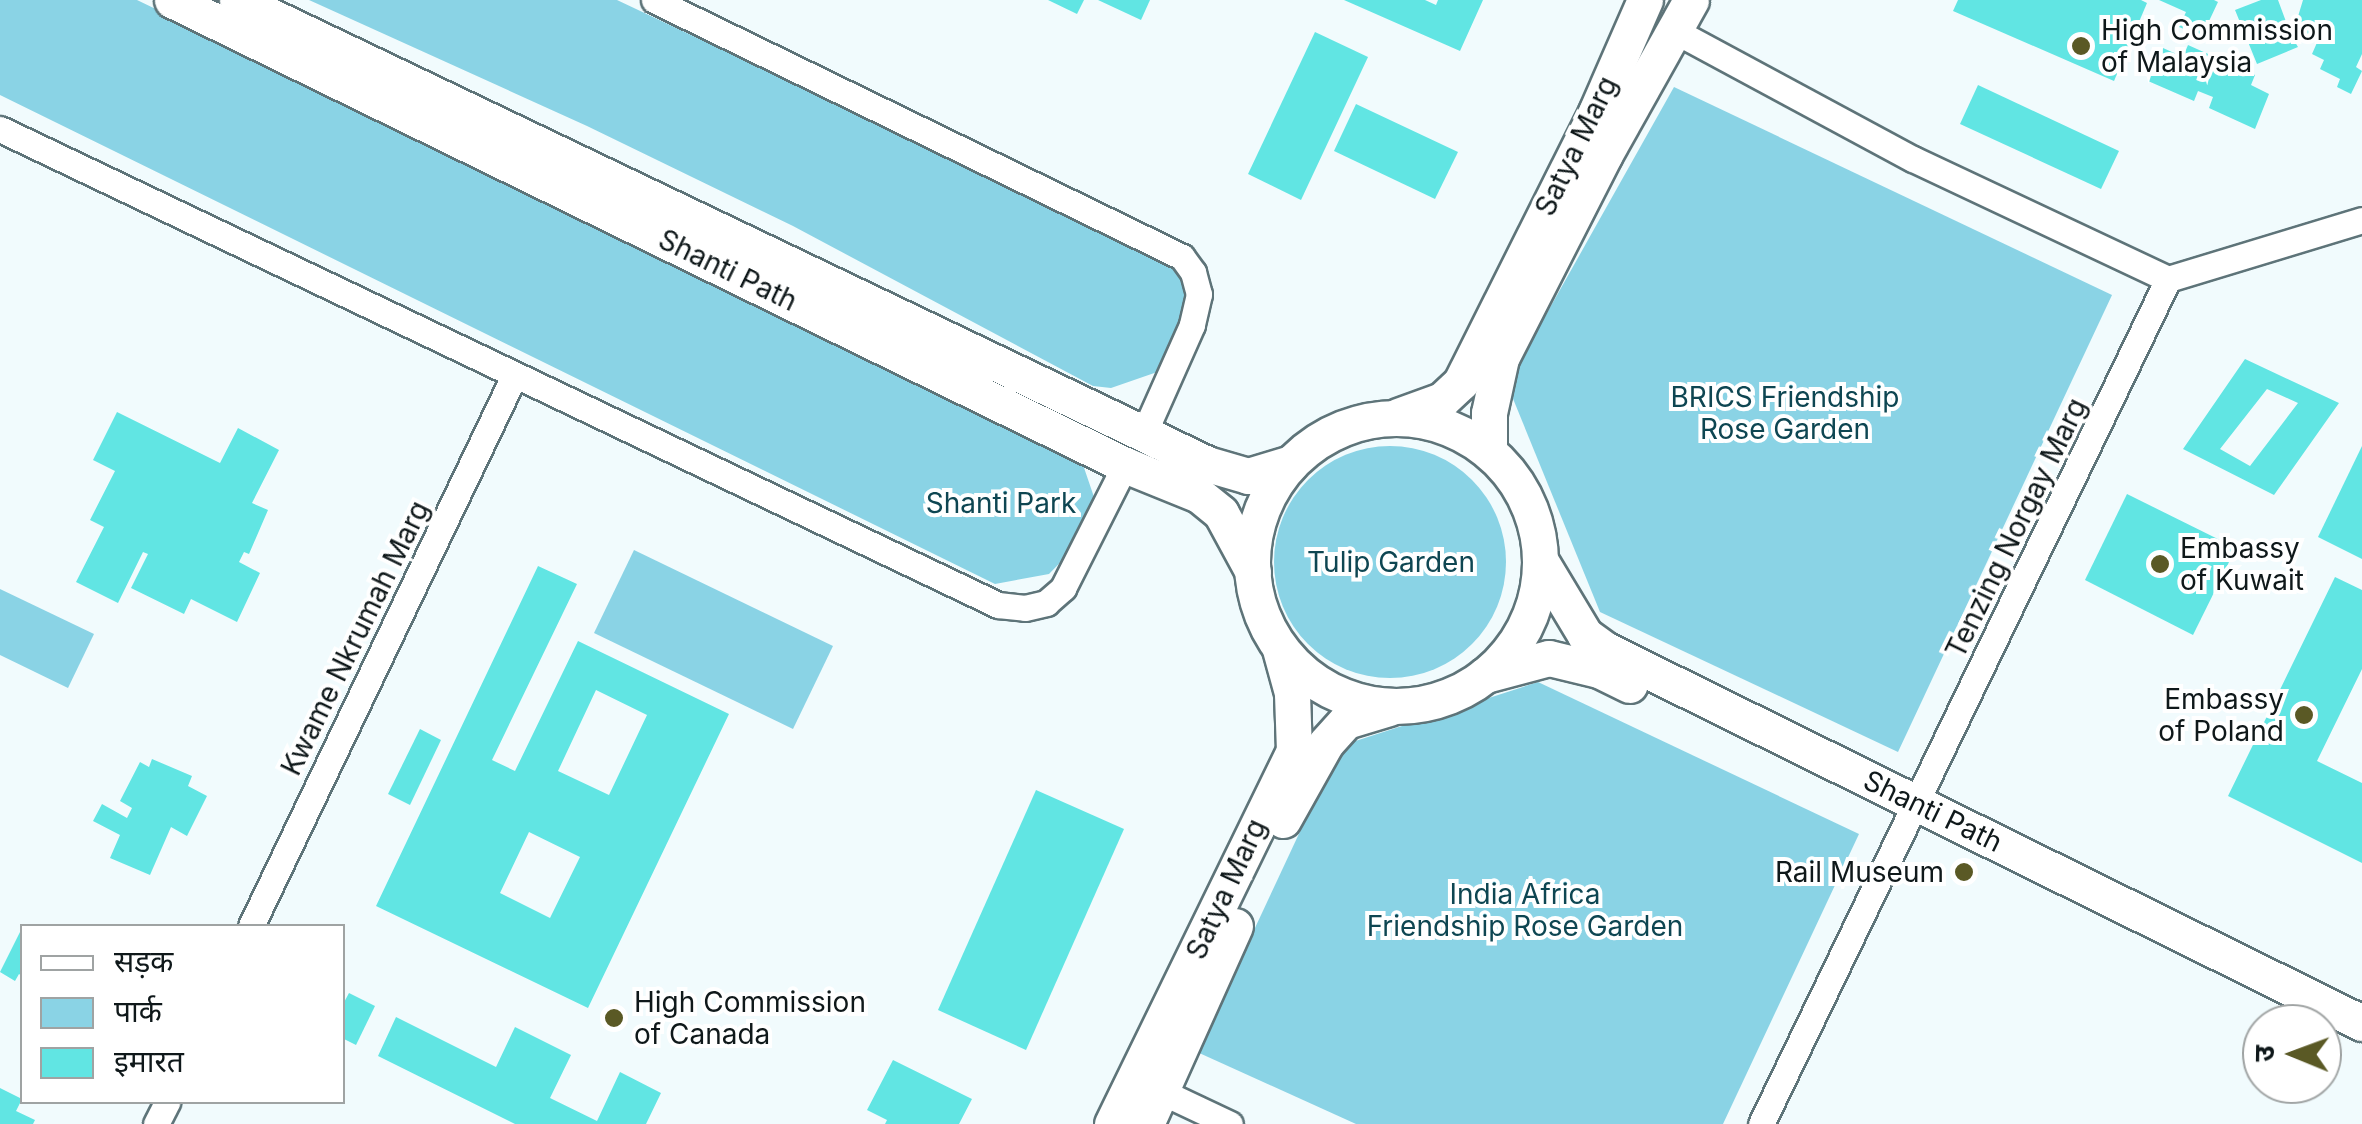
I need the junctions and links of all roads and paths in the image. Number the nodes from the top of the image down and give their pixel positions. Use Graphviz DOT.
graph roads {
  1 [pos="172,0"];
  2 [pos="237,0"];
  3 [pos="654,0"];
  4 [pos="1645,0"];
  5 [pos="693,9"];
  6 [pos="1683,15"];
  7 [pos="0,129"];
  8 [pos="2362,220"];
  9 [pos="2168,279"];
  10 [pos="514,376"];
  11 [pos="1392,417"];
  12 [pos="1144,433"];
  13 [pos="1489,452"];
  14 [pos="1291,462"];
  15 [pos="1124,465"];
  16 [pos="1540,560"];
  17 [pos="1253,572"];
  18 [pos="1280,646"];
  19 [pos="1485,675"];
  20 [pos="1405,706"];
  21 [pos="1914,811"];
  22 [pos="252,924"];
  23 [pos="2281,1004"];
  24 [pos="2362,1023"];
  25 [pos="1162,1092"];
  26 [pos="1112,1124"];
  27 [pos="1146,1124"];
  28 [pos="1230,1124"];
  29 [pos="1761,1124"];
  1 -- 15 [label="main road, Shanti Path"];
  2 -- 12 [label="main road, Shanti Path"];
  3 -- 5 [label="street"];
  4 -- 11 [label="main road, Satya Marg"];
  5 -- 12 [label="street"];
  6 -- 9 [label="street"];
  6 -- 13 [label="main road, Satya Marg"];
  7 -- 10 [label="street"];
  8 -- 9 [label="street"];
  9 -- 21 [label="street, Tenzing Norgay Marg"];
  10 -- 15 [label="street"];
  10 -- 22 [label="street, Kwame Nkrumah Marg"];
  11 -- 13 [label="main road"];
  11 -- 14 [label="main road"];
  12 -- 14 [label="main road, Shanti Path"];
  13 -- 16 [label="main road"];
  14 -- 17 [label="main road"];
  15 -- 17 [label="main road, Shanti Path"];
  16 -- 19 [label="main road"];
  16 -- 21 [label="main road, Shanti Path"];
  17 -- 18 [label="main road"];
  18 -- 20 [label="main road"];
  18 -- 26 [label="main road, Satya Marg"];
  19 -- 20 [label="main road"];
  19 -- 21 [label="main road, Shanti Path"];
  20 -- 25 [label="main road, Satya Marg"];
  21 -- 23 [label="main road, Shanti Path"];
  21 -- 24 [label="main road, Shanti Path"];
  21 -- 29 [label="street, Tenzing Norgay Marg"];
  25 -- 27 [label="main road, Satya Marg"];
  25 -- 28 [label="street"];
}
